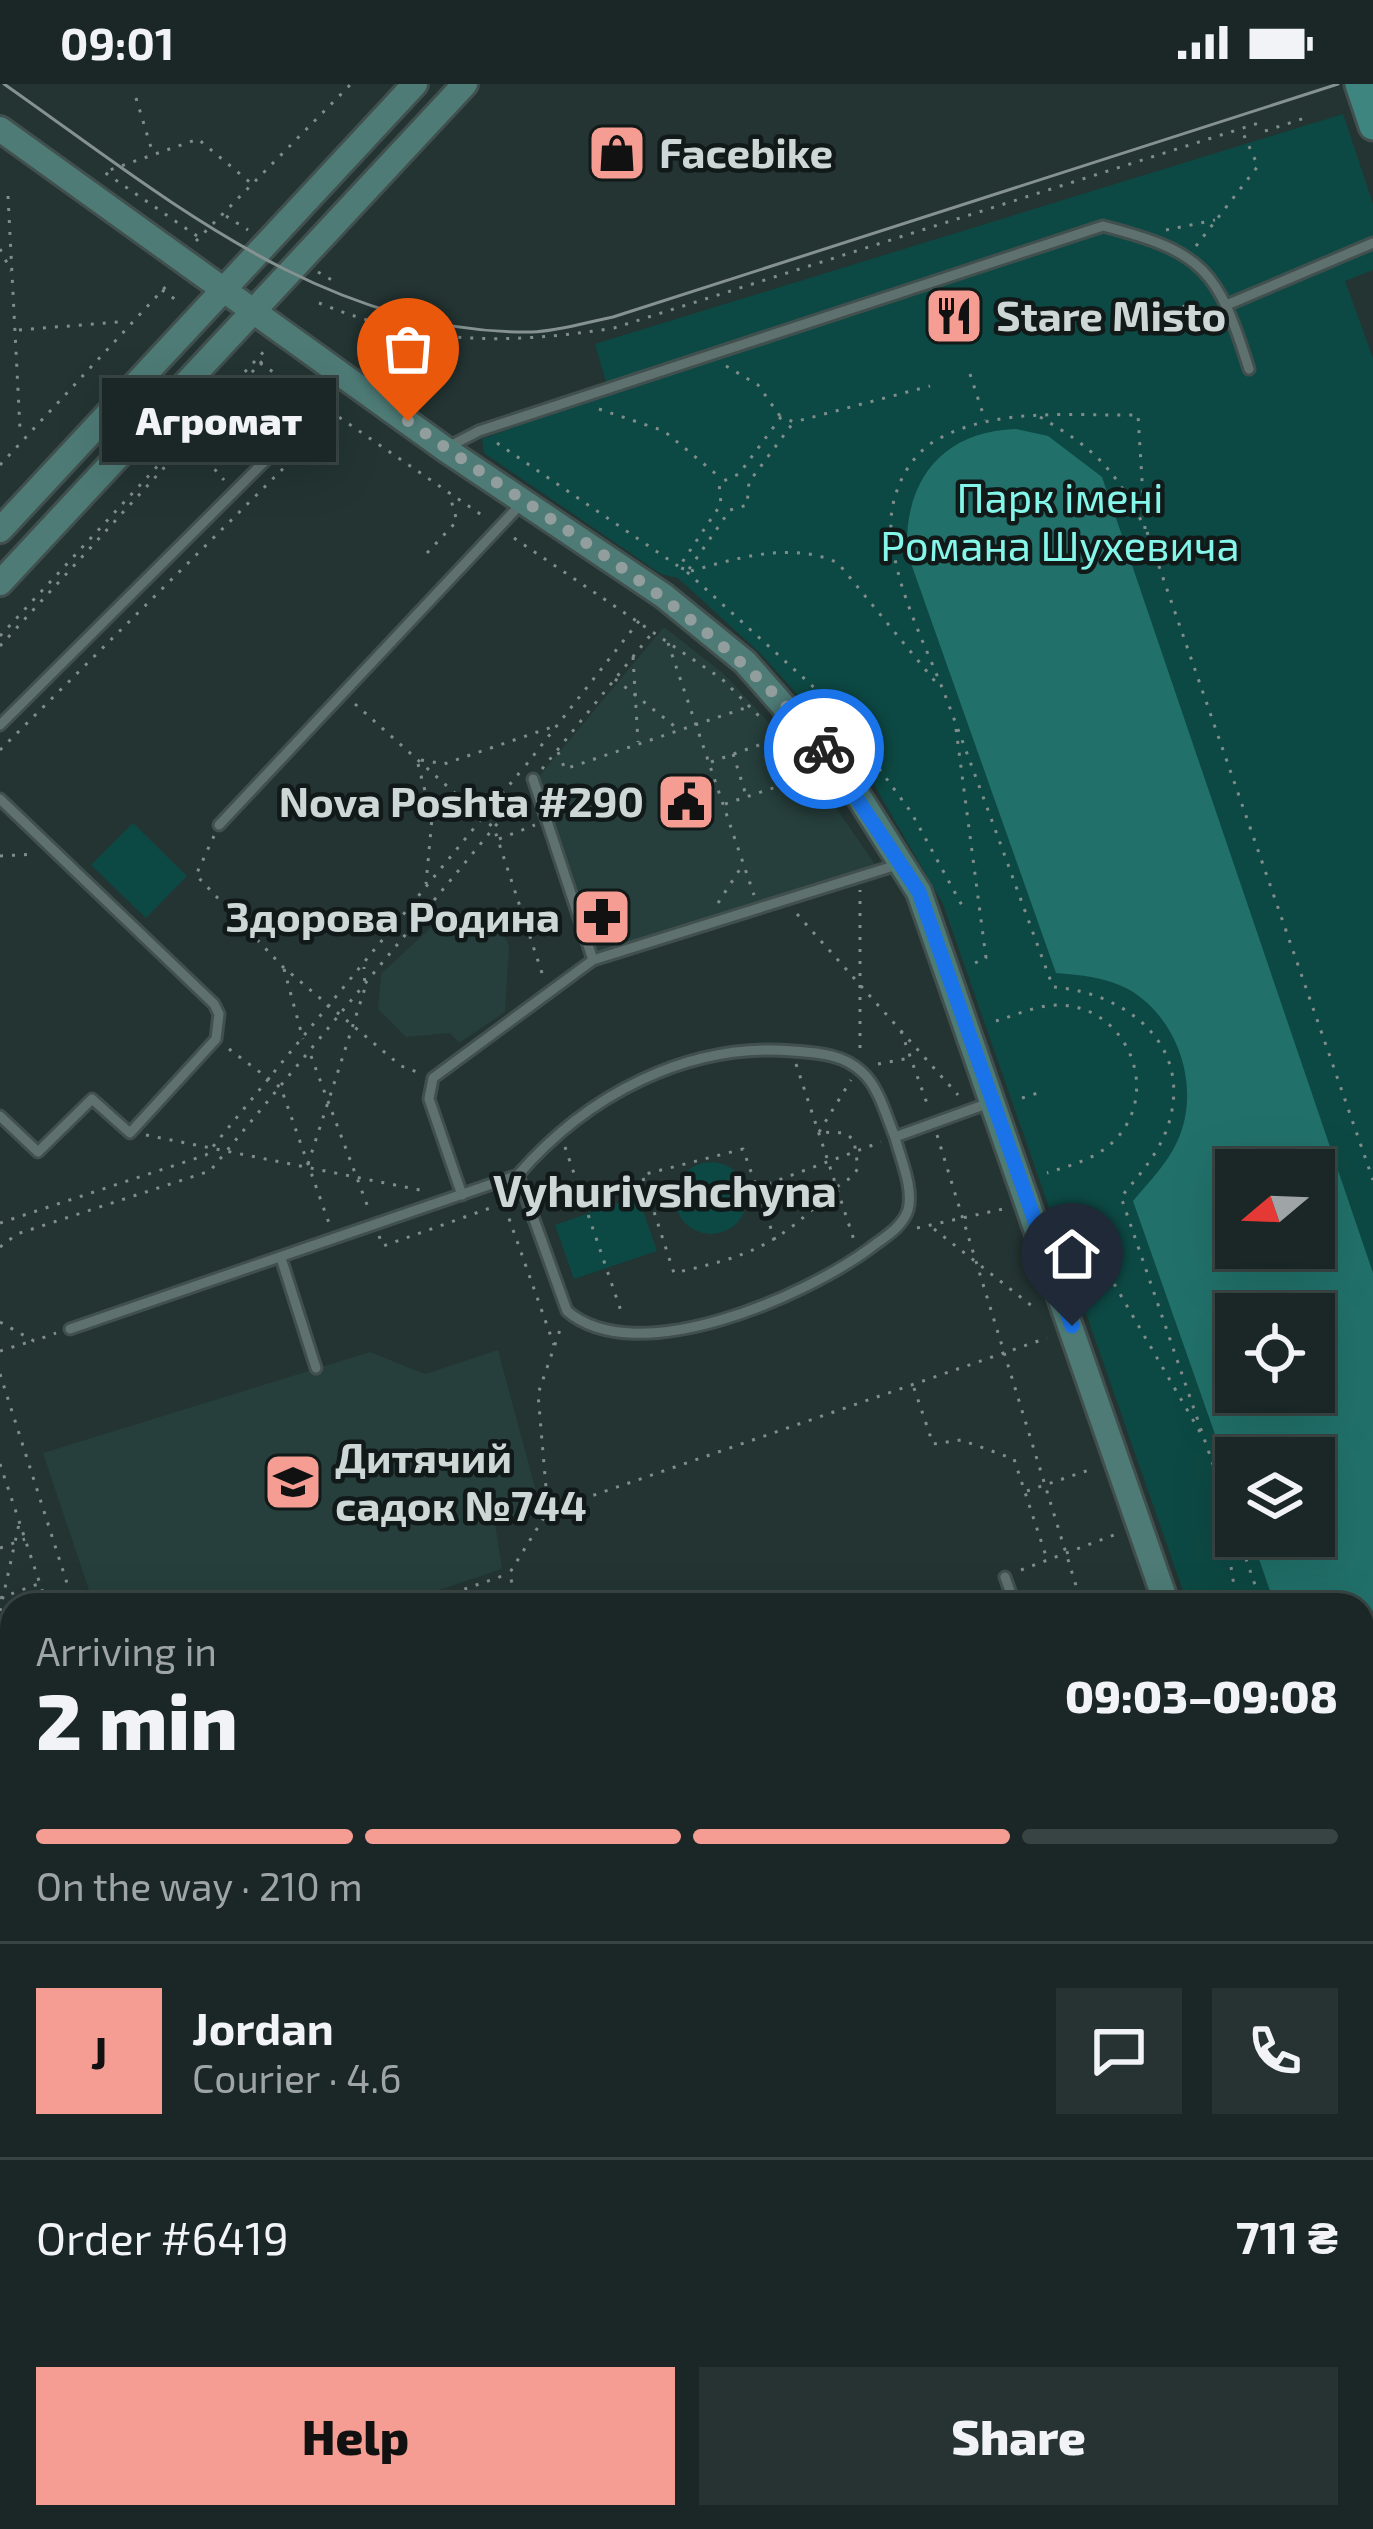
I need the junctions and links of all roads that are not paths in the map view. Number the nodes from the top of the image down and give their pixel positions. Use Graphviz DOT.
graph roads {
  1 [pos="415,84"];
  2 [pos="465,84"];
  3 [pos="1359,84"];
  4 [pos="1373,126"];
  5 [pos="0,129"];
  6 [pos="1373,243"];
  7 [pos="223,286"];
  8 [pos="1228,304"];
  9 [pos="252,307"];
  10 [pos="1249,369"];
  11 [pos="446,448"];
  12 [pos="272,454"];
  13 [pos="524,500"];
  14 [pos="0,530"];
  15 [pos="0,583"];
  16 [pos="0,725"];
  17 [pos="533,779"];
  18 [pos="0,799"];
  19 [pos="219,825"];
  20 [pos="902,863"];
  21 [pos="593,960"];
  22 [pos="996,1101"];
  23 [pos="0,1116"];
  24 [pos="895,1137"];
  25 [pos="518,1175"];
  26 [pos="459,1196"];
  27 [pos="281,1258"];
  28 [pos="70,1329"];
  29 [pos="316,1368"];
  30 [pos="1005,1577"];
  31 [pos="1011,1593"];
  32 [pos="1163,1593"];
  1 -- 7 [label="street"];
  2 -- 9 [label="street"];
  3 -- 4 [label="main road"];
  5 -- 7 [label="street"];
  6 -- 8 [label="lane"];
  7 -- 9 [label="street"];
  7 -- 14 [label="street"];
  8 -- 10 [label="lane"];
  8 -- 11 [label="lane"];
  9 -- 11 [label="street"];
  9 -- 15 [label="street"];
  11 -- 13 [label="street"];
  12 -- 16 [label="lane"];
  13 -- 19 [label="lane"];
  13 -- 20 [label="street"];
  17 -- 21 [label="lane"];
  18 -- 23 [label="lane"];
  20 -- 21 [label="lane"];
  20 -- 22 [label="street"];
  21 -- 26 [label="lane"];
  22 -- 24 [label="lane"];
  22 -- 32 [label="street"];
  24 -- 25 [label="lane"];
  24 -- 25 [label="lane"];
  25 -- 26 [label="lane"];
  26 -- 27 [label="lane"];
  27 -- 28 [label="lane"];
  27 -- 29 [label="lane"];
  30 -- 31 [label="lane"];
}
